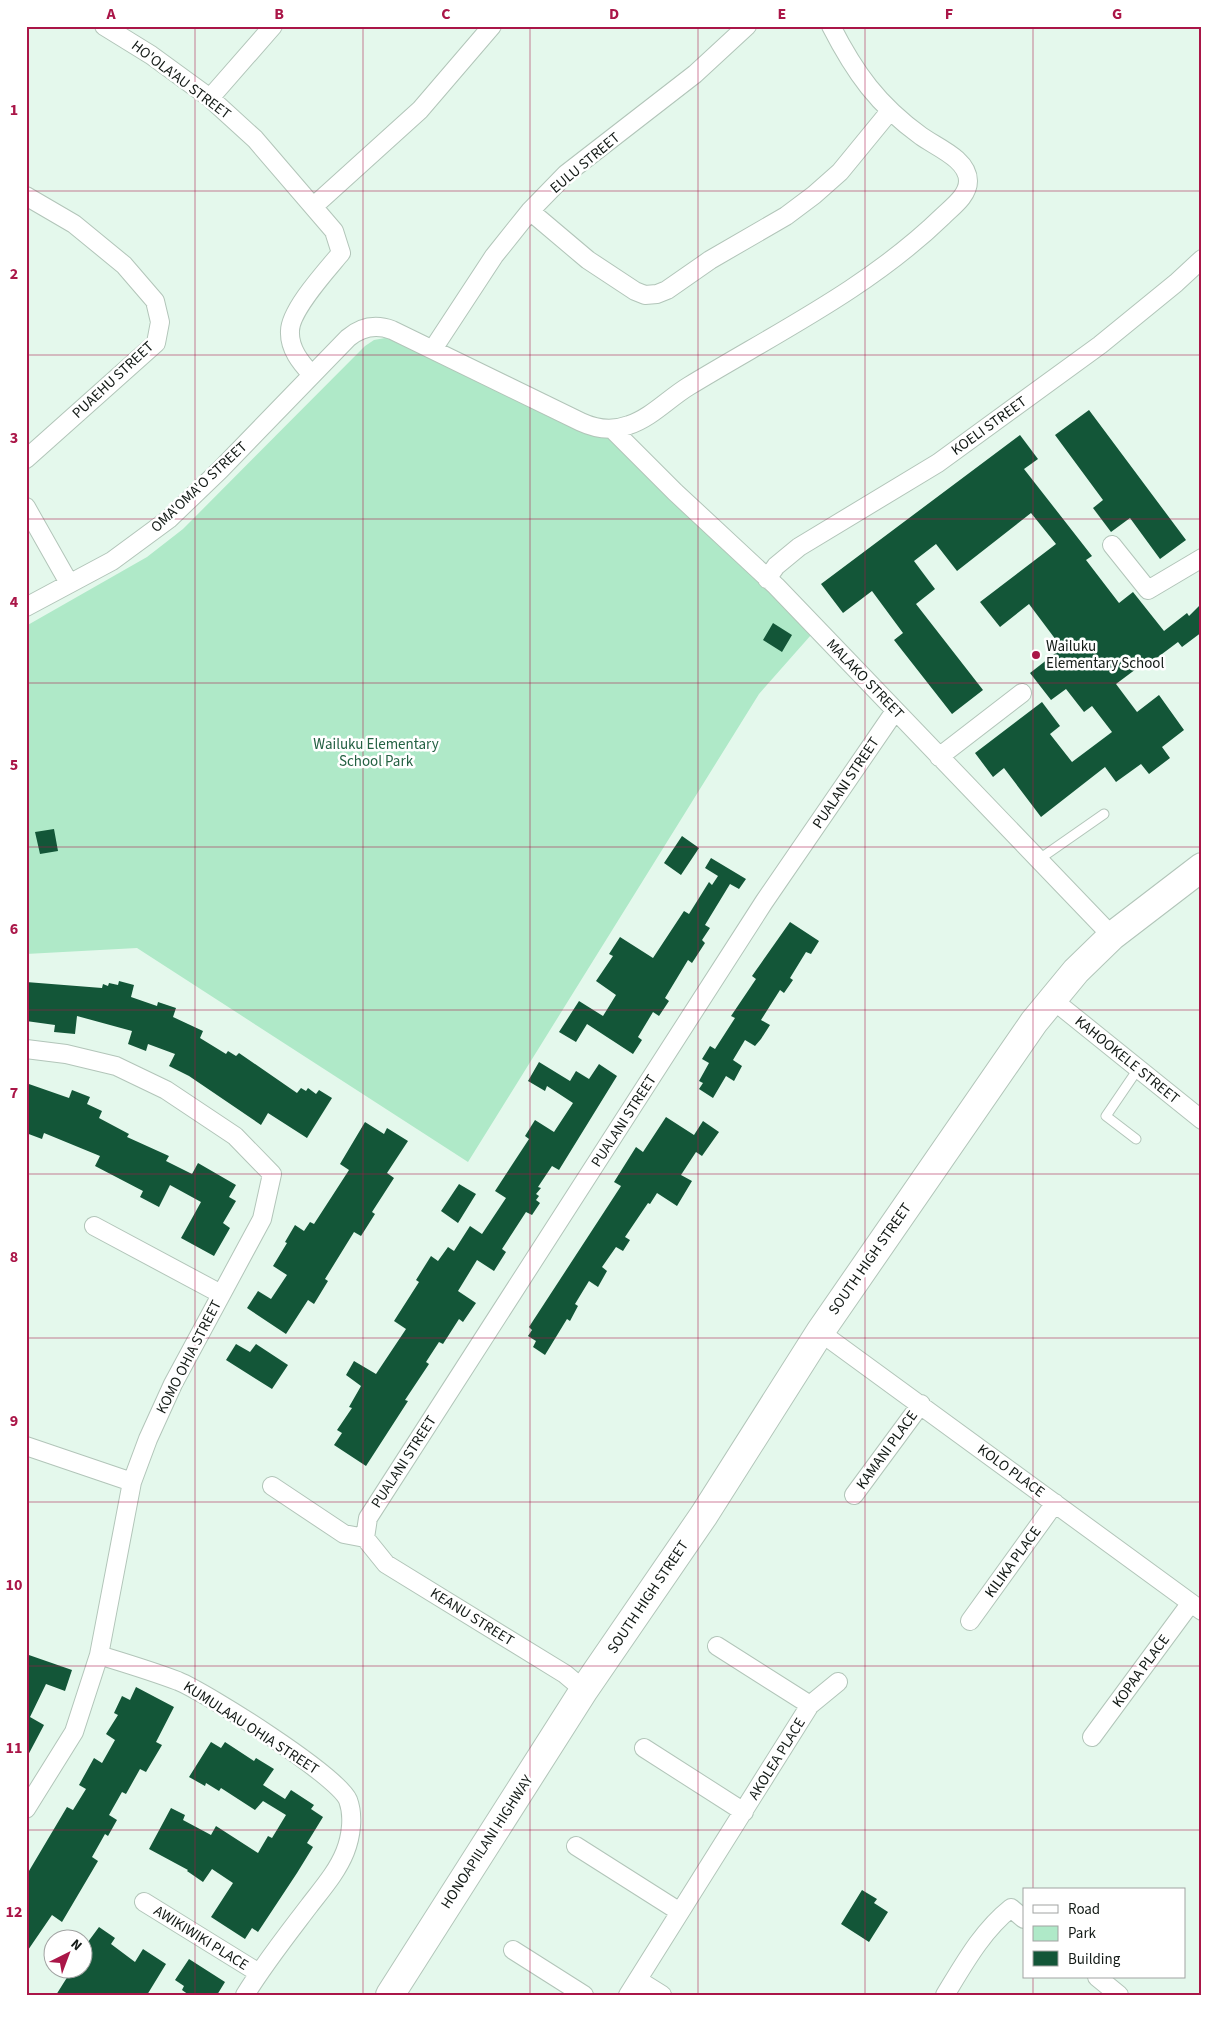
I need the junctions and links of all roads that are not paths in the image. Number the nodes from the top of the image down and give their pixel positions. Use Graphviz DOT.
graph roads {
  1 [pos="104,26"];
  2 [pos="273,26"];
  3 [pos="492,26"];
  4 [pos="747,26"];
  5 [pos="831,26"];
  6 [pos="210,98"];
  7 [pos="890,111"];
  8 [pos="26,196"];
  9 [pos="315,205"];
  10 [pos="530,211"];
  11 [pos="1202,258"];
  12 [pos="433,350"];
  13 [pos="312,375"];
  14 [pos="612,429"];
  15 [pos="26,459"];
  16 [pos="26,507"];
  17 [pos="1112,545"];
  18 [pos="1202,558"];
  19 [pos="767,579"];
  20 [pos="69,584"];
  21 [pos="26,607"];
  22 [pos="1022,693"];
  23 [pos="895,711"];
  24 [pos="939,757"];
  25 [pos="1104,814"];
  26 [pos="1038,860"];
  27 [pos="1202,867"];
  28 [pos="1112,936"];
  29 [pos="1053,1000"];
  30 [pos="26,1049"];
  31 [pos="1138,1069"];
  32 [pos="1202,1120"];
  33 [pos="1136,1139"];
  34 [pos="94,1226"];
  35 [pos="221,1294"];
  36 [pos="820,1332"];
  37 [pos="920,1404"];
  38 [pos="26,1446"];
  39 [pos="132,1482"];
  40 [pos="272,1486"];
  41 [pos="854,1495"];
  42 [pos="1055,1503"];
  43 [pos="364,1538"];
  44 [pos="1196,1608"];
  45 [pos="970,1621"];
  46 [pos="717,1646"];
  47 [pos="99,1654"];
  48 [pos="838,1682"];
  49 [pos="584,1690"];
  50 [pos="810,1705"];
  51 [pos="1092,1737"];
  52 [pos="644,1748"];
  53 [pos="26,1809"];
  54 [pos="744,1812"];
  55 [pos="576,1846"];
  56 [pos="144,1902"];
  57 [pos="680,1912"];
  58 [pos="1023,1918"];
  59 [pos="513,1950"];
  60 [pos="259,1973"];
  61 [pos="1098,1978"];
  62 [pos="638,1980"];
  63 [pos="245,1995"];
  64 [pos="390,1995"];
  65 [pos="584,1995"];
  66 [pos="628,1995"];
  67 [pos="662,1995"];
  68 [pos="945,1995"];
  69 [pos="1119,1995"];
  1 -- 6 [label="street, HO'OLA'AU STREET"];
  2 -- 6 [label="street"];
  3 -- 9 [label="street"];
  4 -- 10 [label="street, EULU STREET"];
  5 -- 7 [label="street"];
  6 -- 9 [label="street, HO'OLA'AU STREET"];
  7 -- 10 [label="street"];
  7 -- 14 [label="street"];
  8 -- 15 [label="street, PUAEHU STREET"];
  9 -- 13 [label="street, HO'OLA'AU STREET"];
  10 -- 12 [label="street, EULU STREET"];
  11 -- 19 [label="street, KOELI STREET"];
  12 -- 13 [label="street, OMA'OMA'O STREET"];
  12 -- 14 [label="street"];
  13 -- 20 [label="street, OMA'OMA'O STREET"];
  14 -- 19 [label="street, MALAKO STREET"];
  16 -- 20 [label="street"];
  17 -- 18 [label="street"];
  19 -- 23 [label="street, MALAKO STREET"];
  20 -- 21 [label="street, OMA'OMA'O STREET"];
  22 -- 24 [label="street"];
  23 -- 24 [label="street, MALAKO STREET"];
  23 -- 43 [label="street, PUALANI STREET"];
  24 -- 26 [label="street, MALAKO STREET"];
  25 -- 26 [label="lane"];
  26 -- 28 [label="street, MALAKO STREET"];
  27 -- 28 [label="main road, SOUTH HIGH STREET"];
  28 -- 29 [label="main road, SOUTH HIGH STREET"];
  29 -- 31 [label="street, KAHOOKELE STREET"];
  29 -- 36 [label="main road, SOUTH HIGH STREET"];
  30 -- 35 [label="street, KOMO OHIA STREET"];
  31 -- 32 [label="street, KAHOOKELE STREET"];
  31 -- 33 [label="lane"];
  34 -- 35 [label="street"];
  35 -- 39 [label="street, KOMO OHIA STREET"];
  36 -- 37 [label="street, KOLO PLACE"];
  36 -- 49 [label="main road, SOUTH HIGH STREET"];
  37 -- 41 [label="street, KAMANI PLACE"];
  37 -- 42 [label="street, KOLO PLACE"];
  38 -- 39 [label="street"];
  39 -- 47 [label="street, KOMO OHIA STREET"];
  40 -- 43 [label="street"];
  42 -- 44 [label="street, KOLO PLACE"];
  42 -- 45 [label="street, KILIKA PLACE"];
  43 -- 49 [label="street, KEANU STREET"];
  44 -- 51 [label="street, KOPAA PLACE"];
  46 -- 50 [label="street, AKOLEA PLACE"];
  47 -- 53 [label="street, KOMO OHIA STREET"];
  47 -- 60 [label="street, KUMULAAU OHIA STREET"];
  48 -- 50 [label="street, AKOLEA PLACE"];
  49 -- 64 [label="main road, HONOAPIILANI HIGHWAY"];
  50 -- 54 [label="street, AKOLEA PLACE"];
  52 -- 54 [label="street, AKOLEA PLACE"];
  54 -- 57 [label="street, AKOLEA PLACE"];
  55 -- 57 [label="street"];
  56 -- 60 [label="street, AWIKIWIKI PLACE"];
  57 -- 62 [label="street, AKOLEA PLACE"];
  58 -- 68 [label="street"];
  59 -- 65 [label="street"];
  60 -- 63 [label="street, KUMULAAU OHIA STREET"];
  61 -- 69 [label="street"];
  62 -- 66 [label="street, AKOLEA PLACE"];
  62 -- 67 [label="street"];
}
